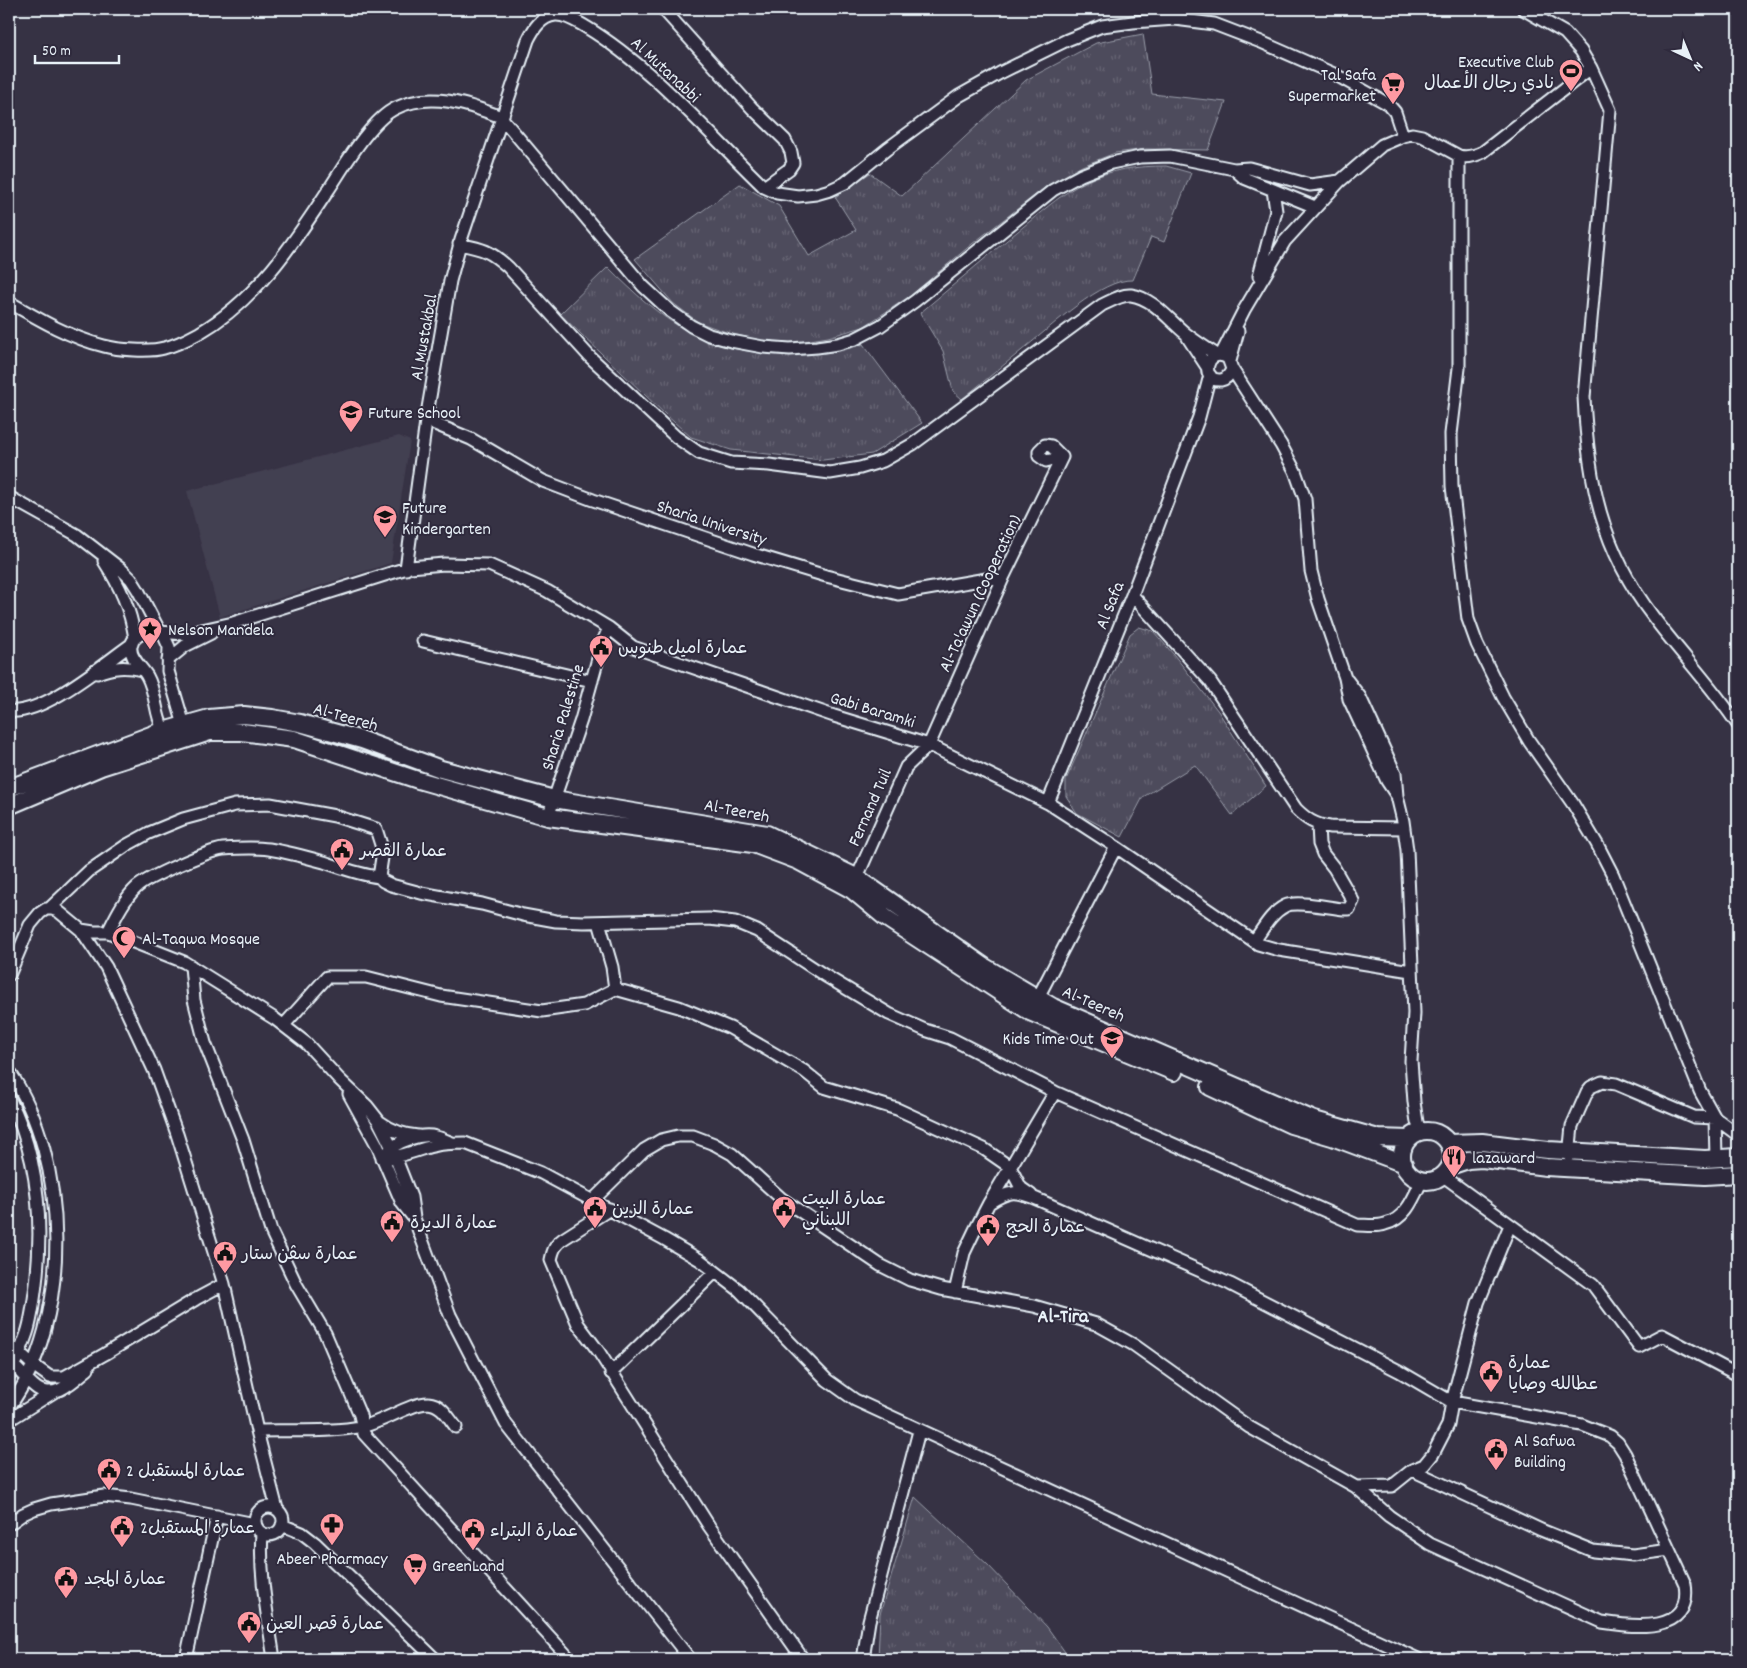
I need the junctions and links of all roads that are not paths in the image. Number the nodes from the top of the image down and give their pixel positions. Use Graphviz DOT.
graph roads {
  1 [pos="663,9"];
  2 [pos="1523,9"];
  3 [pos="1591,68"];
  4 [pos="501,117"];
  5 [pos="1403,136"];
  6 [pos="1459,156"];
  7 [pos="1234,169"];
  8 [pos="1340,181"];
  9 [pos="764,187"];
  10 [pos="1273,190"];
  11 [pos="1315,207"];
  12 [pos="459,244"];
  13 [pos="1254,292"];
  14 [pos="9,302"];
  15 [pos="1185,332"];
  16 [pos="1224,366"];
  17 [pos="1208,371"];
  18 [pos="427,414"];
  19 [pos="1199,417"];
  20 [pos="1062,457"];
  21 [pos="9,497"];
  22 [pos="100,555"];
  23 [pos="406,569"];
  24 [pos="1004,576"];
  25 [pos="1132,595"];
  26 [pos="233,623"];
  27 [pos="609,628"];
  28 [pos="160,632"];
  29 [pos="133,641"];
  30 [pos="422,641"];
  31 [pos="168,660"];
  32 [pos="142,670"];
  33 [pos="86,678"];
  34 [pos="592,681"];
  35 [pos="9,711"];
  36 [pos="184,725"];
  37 [pos="1738,725"];
  38 [pos="163,731"];
  39 [pos="178,742"];
  40 [pos="929,745"];
  41 [pos="9,788"];
  42 [pos="554,799"];
  43 [pos="1048,803"];
  44 [pos="9,806"];
  45 [pos="548,817"];
  46 [pos="1318,826"];
  47 [pos="1404,828"];
  48 [pos="1116,846"];
  49 [pos="379,877"];
  50 [pos="854,883"];
  51 [pos="50,909"];
  52 [pos="600,922"];
  53 [pos="81,930"];
  54 [pos="108,932"];
  55 [pos="1254,942"];
  56 [pos="191,966"];
  57 [pos="1412,972"];
  58 [pos="9,975"];
  59 [pos="615,989"];
  60 [pos="1034,1005"];
  61 [pos="284,1025"];
  62 [pos="9,1071"];
  63 [pos="339,1079"];
  64 [pos="1055,1092"];
  65 [pos="9,1098"];
  66 [pos="1715,1118"];
  67 [pos="378,1120"];
  68 [pos="1415,1135"];
  69 [pos="1738,1135"];
  70 [pos="428,1136"];
  71 [pos="452,1143"];
  72 [pos="1448,1143"];
  73 [pos="422,1150"];
  74 [pos="1570,1151"];
  75 [pos="393,1153"];
  76 [pos="1738,1157"];
  77 [pos="382,1158"];
  78 [pos="1716,1158"];
  79 [pos="1404,1164"];
  80 [pos="1010,1167"];
  81 [pos="1568,1168"];
  82 [pos="1446,1171"];
  83 [pos="1738,1174"];
  84 [pos="1422,1180"];
  85 [pos="406,1183"];
  86 [pos="593,1200"];
  87 [pos="1039,1200"];
  88 [pos="989,1203"];
  89 [pos="610,1209"];
  90 [pos="414,1218"];
  91 [pos="1510,1225"];
  92 [pos="715,1272"];
  93 [pos="224,1284"];
  94 [pos="955,1292"];
  95 [pos="9,1346"];
  96 [pos="20,1352"];
  97 [pos="105,1354"];
  98 [pos="33,1365"];
  99 [pos="10,1367"];
  100 [pos="611,1373"];
  101 [pos="1738,1375"];
  102 [pos="27,1378"];
  103 [pos="54,1392"];
  104 [pos="1452,1402"];
  105 [pos="9,1407"];
  106 [pos="9,1420"];
  107 [pos="362,1426"];
  108 [pos="456,1427"];
  109 [pos="257,1431"];
  110 [pos="919,1431"];
  111 [pos="1412,1470"];
  112 [pos="1356,1487"];
  113 [pos="277,1509"];
  114 [pos="217,1516"];
  115 [pos="9,1524"];
  116 [pos="282,1525"];
  117 [pos="258,1529"];
  118 [pos="1669,1550"];
  119 [pos="186,1659"];
  120 [pos="274,1659"];
  121 [pos="435,1659"];
  122 [pos="570,1659"];
  123 [pos="690,1659"];
  124 [pos="803,1659"];
  125 [pos="863,1659"];
  126 [pos="1418,1659"];
  1 -- 9 [label="street"];
  2 -- 3 [label="street"];
  3 -- 6 [label="street"];
  3 -- 37 [label="street"];
  4 -- 7 [label="street"];
  4 -- 9 [label="street, Al Mutanabbi"];
  4 -- 12 [label="street, Al Mustakbal"];
  4 -- 14 [label="street"];
  5 -- 6 [label="street"];
  5 -- 8 [label="street"];
  5 -- 9 [label="street"];
  6 -- 66 [label="street"];
  7 -- 8 [label="street"];
  7 -- 10 [label="street"];
  8 -- 11 [label="street"];
  10 -- 11 [label="street"];
  10 -- 13 [label="street"];
  11 -- 13 [label="street"];
  12 -- 15 [label="street"];
  12 -- 18 [label="street, Al Mustakbal"];
  13 -- 16 [label="street"];
  15 -- 16 [label="street"];
  15 -- 17 [label="street"];
  16 -- 17 [label="street"];
  16 -- 17 [label="street"];
  16 -- 19 [label="street"];
  16 -- 47 [label="street"];
  17 -- 19 [label="street"];
  18 -- 23 [label="street, Al Mustakbal"];
  18 -- 24 [label="street, Sharia University"];
  19 -- 25 [label="street, Al Safa"];
  20 -- 24 [label="street, Al-Ta'awun (Cooperation)"];
  21 -- 22 [label="street"];
  22 -- 28 [label="street"];
  22 -- 29 [label="street"];
  23 -- 26 [label="street, Gabi Baramki"];
  23 -- 27 [label="street, Gabi Baramki"];
  24 -- 40 [label="street, Al-Ta'awun (Cooperation)"];
  25 -- 43 [label="street, Al Safa"];
  25 -- 46 [label="street"];
  26 -- 28 [label="street"];
  26 -- 31 [label="street"];
  27 -- 34 [label="street, Sharia Palestine"];
  27 -- 40 [label="street, Gabi Baramki"];
  28 -- 29 [label="street"];
  28 -- 31 [label="street"];
  29 -- 32 [label="street"];
  29 -- 33 [label="street"];
  30 -- 34 [label="street"];
  31 -- 36 [label="street"];
  32 -- 33 [label="street"];
  32 -- 38 [label="street"];
  33 -- 35 [label="street"];
  34 -- 42 [label="street, Sharia Palestine"];
  36 -- 38 [label="main road, Al-Teereh"];
  36 -- 39 [label="street"];
  36 -- 42 [label="main road, Al-Teereh"];
  38 -- 39 [label="street"];
  38 -- 41 [label="main road, Al-Teereh"];
  39 -- 44 [label="main road, Al-Teereh"];
  39 -- 45 [label="main road, Al-Teereh"];
  40 -- 43 [label="street, Gabi Baramki"];
  40 -- 50 [label="street, Fernand Tuil"];
  42 -- 45 [label="street, Sharia Palestine"];
  42 -- 50 [label="main road, Al-Teereh"];
  43 -- 48 [label="street, Gabi Baramki"];
  45 -- 50 [label="main road, Al-Teereh"];
  46 -- 47 [label="street"];
  46 -- 55 [label="street"];
  47 -- 57 [label="street"];
  48 -- 55 [label="street, Gabi Baramki"];
  48 -- 60 [label="street"];
  49 -- 51 [label="street"];
  49 -- 52 [label="street"];
  49 -- 54 [label="street"];
  50 -- 60 [label="main road, Al-Teereh"];
  51 -- 53 [label="street"];
  51 -- 58 [label="street"];
  52 -- 59 [label="street"];
  52 -- 64 [label="street"];
  53 -- 54 [label="street"];
  53 -- 93 [label="street"];
  54 -- 56 [label="street"];
  55 -- 57 [label="street, Gabi Baramki"];
  56 -- 61 [label="street"];
  56 -- 107 [label="street"];
  57 -- 68 [label="street"];
  59 -- 61 [label="street"];
  59 -- 80 [label="street"];
  60 -- 68 [label="main road, Al-Teereh"];
  60 -- 79 [label="main road, Al-Teereh"];
  61 -- 63 [label="street"];
  62 -- 98 [label="street"];
  63 -- 67 [label="street"];
  63 -- 77 [label="street"];
  64 -- 80 [label="street"];
  64 -- 84 [label="street"];
  65 -- 96 [label="street"];
  66 -- 69 [label="street"];
  66 -- 74 [label="street"];
  66 -- 78 [label="street"];
  67 -- 70 [label="street"];
  67 -- 75 [label="street"];
  68 -- 72 [label="main road"];
  68 -- 79 [label="main road"];
  70 -- 71 [label="street"];
  70 -- 75 [label="street"];
  71 -- 73 [label="street"];
  71 -- 86 [label="street"];
  72 -- 74 [label="main road"];
  72 -- 82 [label="main road"];
  73 -- 75 [label="street"];
  73 -- 85 [label="street"];
  74 -- 78 [label="main road"];
  74 -- 81 [label="street"];
  75 -- 77 [label="street"];
  75 -- 85 [label="street"];
  76 -- 78 [label="main road"];
  77 -- 90 [label="street"];
  79 -- 84 [label="main road"];
  80 -- 87 [label="street"];
  80 -- 88 [label="street"];
  81 -- 82 [label="main road"];
  81 -- 83 [label="main road"];
  82 -- 84 [label="main road"];
  82 -- 91 [label="street"];
  85 -- 90 [label="street"];
  86 -- 89 [label="street"];
  86 -- 94 [label="street"];
  87 -- 88 [label="street"];
  87 -- 104 [label="street"];
  88 -- 94 [label="street"];
  89 -- 92 [label="street"];
  89 -- 100 [label="street"];
  90 -- 123 [label="street"];
  91 -- 101 [label="street"];
  91 -- 104 [label="street"];
  92 -- 100 [label="street"];
  92 -- 110 [label="street"];
  93 -- 97 [label="street"];
  93 -- 109 [label="street"];
  94 -- 112 [label="street"];
  95 -- 96 [label="street"];
  96 -- 98 [label="street"];
  96 -- 99 [label="street"];
  97 -- 98 [label="street"];
  97 -- 103 [label="street"];
  98 -- 102 [label="street"];
  99 -- 102 [label="street"];
  100 -- 124 [label="street"];
  102 -- 103 [label="street"];
  102 -- 105 [label="street"];
  103 -- 106 [label="street"];
  104 -- 111 [label="street"];
  104 -- 118 [label="street"];
  107 -- 108 [label="street"];
  107 -- 109 [label="street"];
  107 -- 122 [label="street"];
  109 -- 113 [label="street"];
  110 -- 125 [label="street"];
  110 -- 126 [label="street"];
  111 -- 112 [label="street"];
  111 -- 118 [label="street"];
  112 -- 118 [label="street"];
  113 -- 116 [label="street"];
  113 -- 117 [label="street"];
  114 -- 115 [label="street"];
  114 -- 117 [label="street"];
  114 -- 119 [label="street"];
  116 -- 117 [label="street"];
  116 -- 121 [label="street"];
  117 -- 120 [label="street"];
}
